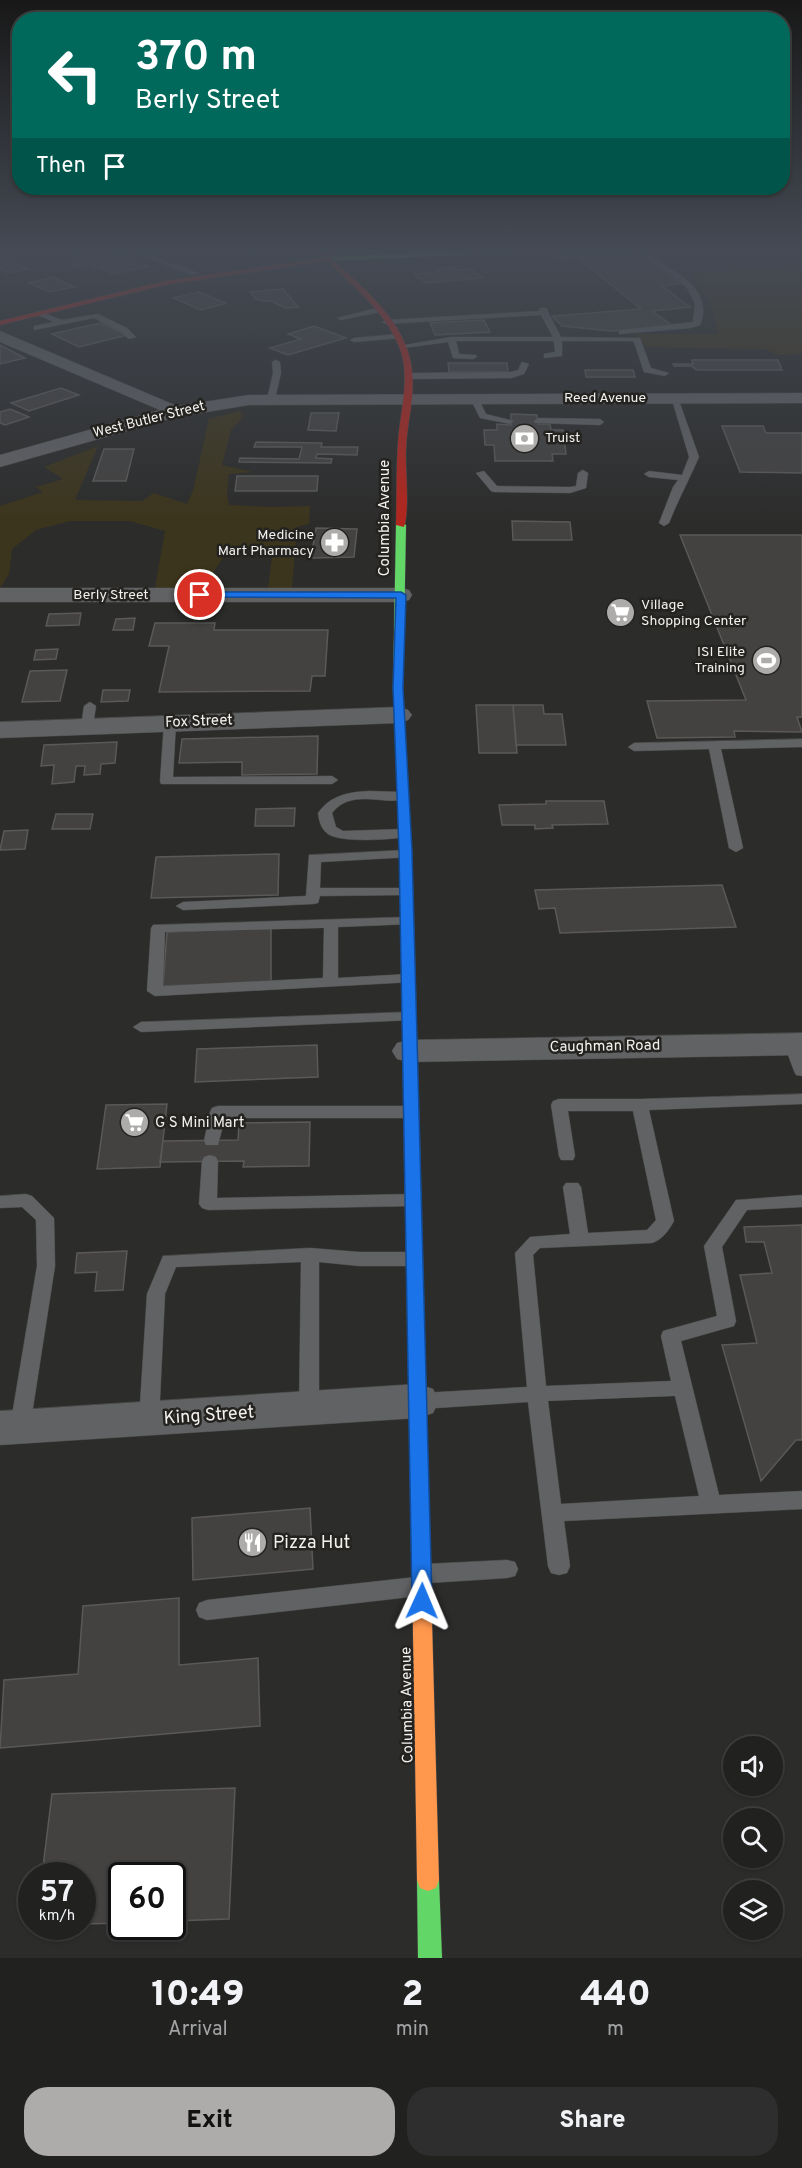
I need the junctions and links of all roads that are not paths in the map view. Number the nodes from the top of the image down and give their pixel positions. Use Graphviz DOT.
graph roads {
  1 [pos="10,340"];
  2 [pos="371,340"];
  3 [pos="416,340"];
  4 [pos="451,340"];
  5 [pos="558,340"];
  6 [pos="637,340"];
  7 [pos="400,341"];
  8 [pos="453,348"];
  9 [pos="559,348"];
  10 [pos="472,357"];
  11 [pos="546,357"];
  12 [pos="276,362"];
  13 [pos="525,364"];
  14 [pos="665,373"];
  15 [pos="411,376"];
  16 [pos="409,398"];
  17 [pos="474,398"];
  18 [pos="674,398"];
  19 [pos="802,398"];
  20 [pos="271,399"];
  21 [pos="174,412"];
  22 [pos="510,421"];
  23 [pos="538,421"];
  24 [pos="600,422"];
  25 [pos="0,461"];
  26 [pos="481,473"];
  27 [pos="583,473"];
  28 [pos="648,474"];
  29 [pos="685,478"];
  30 [pos="664,523"];
  31 [pos="0,595"];
  32 [pos="401,595"];
  33 [pos="399,715"];
  34 [pos="170,723"];
  35 [pos="0,730"];
  36 [pos="802,743"];
  37 [pos="714,745"];
  38 [pos="634,747"];
  39 [pos="332,780"];
  40 [pos="402,796"];
  41 [pos="404,833"];
  42 [pos="736,848"];
  43 [pos="406,854"];
  44 [pos="406,891"];
  45 [pos="313,892"];
  46 [pos="183,906"];
  47 [pos="407,921"];
  48 [pos="331,923"];
  49 [pos="408,978"];
  50 [pos="330,983"];
  51 [pos="408,1017"];
  52 [pos="141,1027"];
  53 [pos="409,1051"];
  54 [pos="799,1053"];
  55 [pos="802,1099"];
  56 [pos="640,1105"];
  57 [pos="410,1112"];
  58 [pos="212,1141"];
  59 [pos="567,1156"];
  60 [pos="210,1161"];
  61 [pos="572,1187"];
  62 [pos="412,1200"];
  63 [pos="802,1201"];
  64 [pos="0,1202"];
  65 [pos="580,1240"];
  66 [pos="310,1255"];
  67 [pos="414,1259"];
  68 [pos="681,1388"];
  69 [pos="537,1394"];
  70 [pos="418,1401"];
  71 [pos="309,1410"];
  72 [pos="149,1420"];
  73 [pos="10,1428"];
  74 [pos="802,1500"];
  75 [pos="711,1504"];
  76 [pos="552,1513"];
  77 [pos="559,1566"];
  78 [pos="507,1569"];
  79 [pos="423,1580"];
  80 [pos="207,1610"];
  81 [pos="430,1958"];
  1 -- 21 [label="street"];
  2 -- 7 [label="lane"];
  3 -- 7 [label="lane"];
  4 -- 8 [label="lane"];
  5 -- 9 [label="lane"];
  6 -- 14 [label="lane"];
  7 -- 15 [label="main road, Columbia Avenue"];
  8 -- 9 [label="lane"];
  8 -- 10 [label="lane"];
  9 -- 11 [label="lane"];
  12 -- 20 [label="lane"];
  13 -- 15 [label="lane"];
  15 -- 16 [label="main road, Columbia Avenue"];
  16 -- 17 [label="street, Reed Avenue"];
  16 -- 20 [label="street, West Butler Street"];
  16 -- 32 [label="main road, Columbia Avenue"];
  17 -- 18 [label="street, Reed Avenue"];
  17 -- 22 [label="lane"];
  18 -- 19 [label="street, Reed Avenue"];
  18 -- 29 [label="lane"];
  20 -- 21 [label="street, West Butler Street"];
  21 -- 25 [label="street, West Butler Street"];
  23 -- 24 [label="lane"];
  26 -- 27 [label="lane"];
  28 -- 29 [label="lane"];
  29 -- 30 [label="lane"];
  31 -- 32 [label="street, Berly Street"];
  32 -- 33 [label="main road, Columbia Avenue"];
  33 -- 34 [label="street, Fox Street"];
  33 -- 40 [label="main road, Columbia Avenue"];
  34 -- 35 [label="street, Fox Street"];
  34 -- 39 [label="lane"];
  36 -- 37 [label="lane"];
  37 -- 38 [label="lane"];
  37 -- 42 [label="lane"];
  40 -- 41 [label="main road, Columbia Avenue"];
  40 -- 41 [label="lane"];
  41 -- 43 [label="main road, Columbia Avenue"];
  43 -- 44 [label="main road, Columbia Avenue"];
  43 -- 45 [label="lane"];
  44 -- 45 [label="lane"];
  44 -- 47 [label="main road, Columbia Avenue"];
  45 -- 46 [label="lane"];
  47 -- 48 [label="lane"];
  47 -- 49 [label="main road, Columbia Avenue"];
  48 -- 50 [label="lane"];
  48 -- 50 [label="lane"];
  49 -- 50 [label="lane"];
  49 -- 51 [label="main road, Columbia Avenue"];
  51 -- 52 [label="lane"];
  51 -- 53 [label="main road, Columbia Avenue"];
  53 -- 54 [label="street, Caughman Road"];
  53 -- 57 [label="main road, Columbia Avenue"];
  55 -- 56 [label="lane"];
  56 -- 59 [label="lane"];
  56 -- 65 [label="lane"];
  57 -- 58 [label="lane"];
  57 -- 62 [label="main road, Columbia Avenue"];
  60 -- 62 [label="lane"];
  61 -- 65 [label="lane"];
  62 -- 67 [label="main road, Columbia Avenue"];
  63 -- 68 [label="lane"];
  64 -- 73 [label="lane"];
  65 -- 69 [label="lane"];
  66 -- 67 [label="lane"];
  66 -- 71 [label="lane"];
  66 -- 72 [label="lane"];
  67 -- 70 [label="main road, Columbia Avenue"];
  68 -- 69 [label="lane"];
  68 -- 75 [label="lane"];
  69 -- 70 [label="lane"];
  69 -- 76 [label="lane"];
  70 -- 71 [label="street, King Street"];
  70 -- 79 [label="main road, Columbia Avenue"];
  71 -- 72 [label="street, King Street"];
  72 -- 73 [label="street, King Street"];
  74 -- 75 [label="lane"];
  75 -- 76 [label="lane"];
  76 -- 77 [label="lane"];
  78 -- 79 [label="lane"];
  79 -- 80 [label="lane"];
  79 -- 81 [label="main road, Columbia Avenue"];
}
